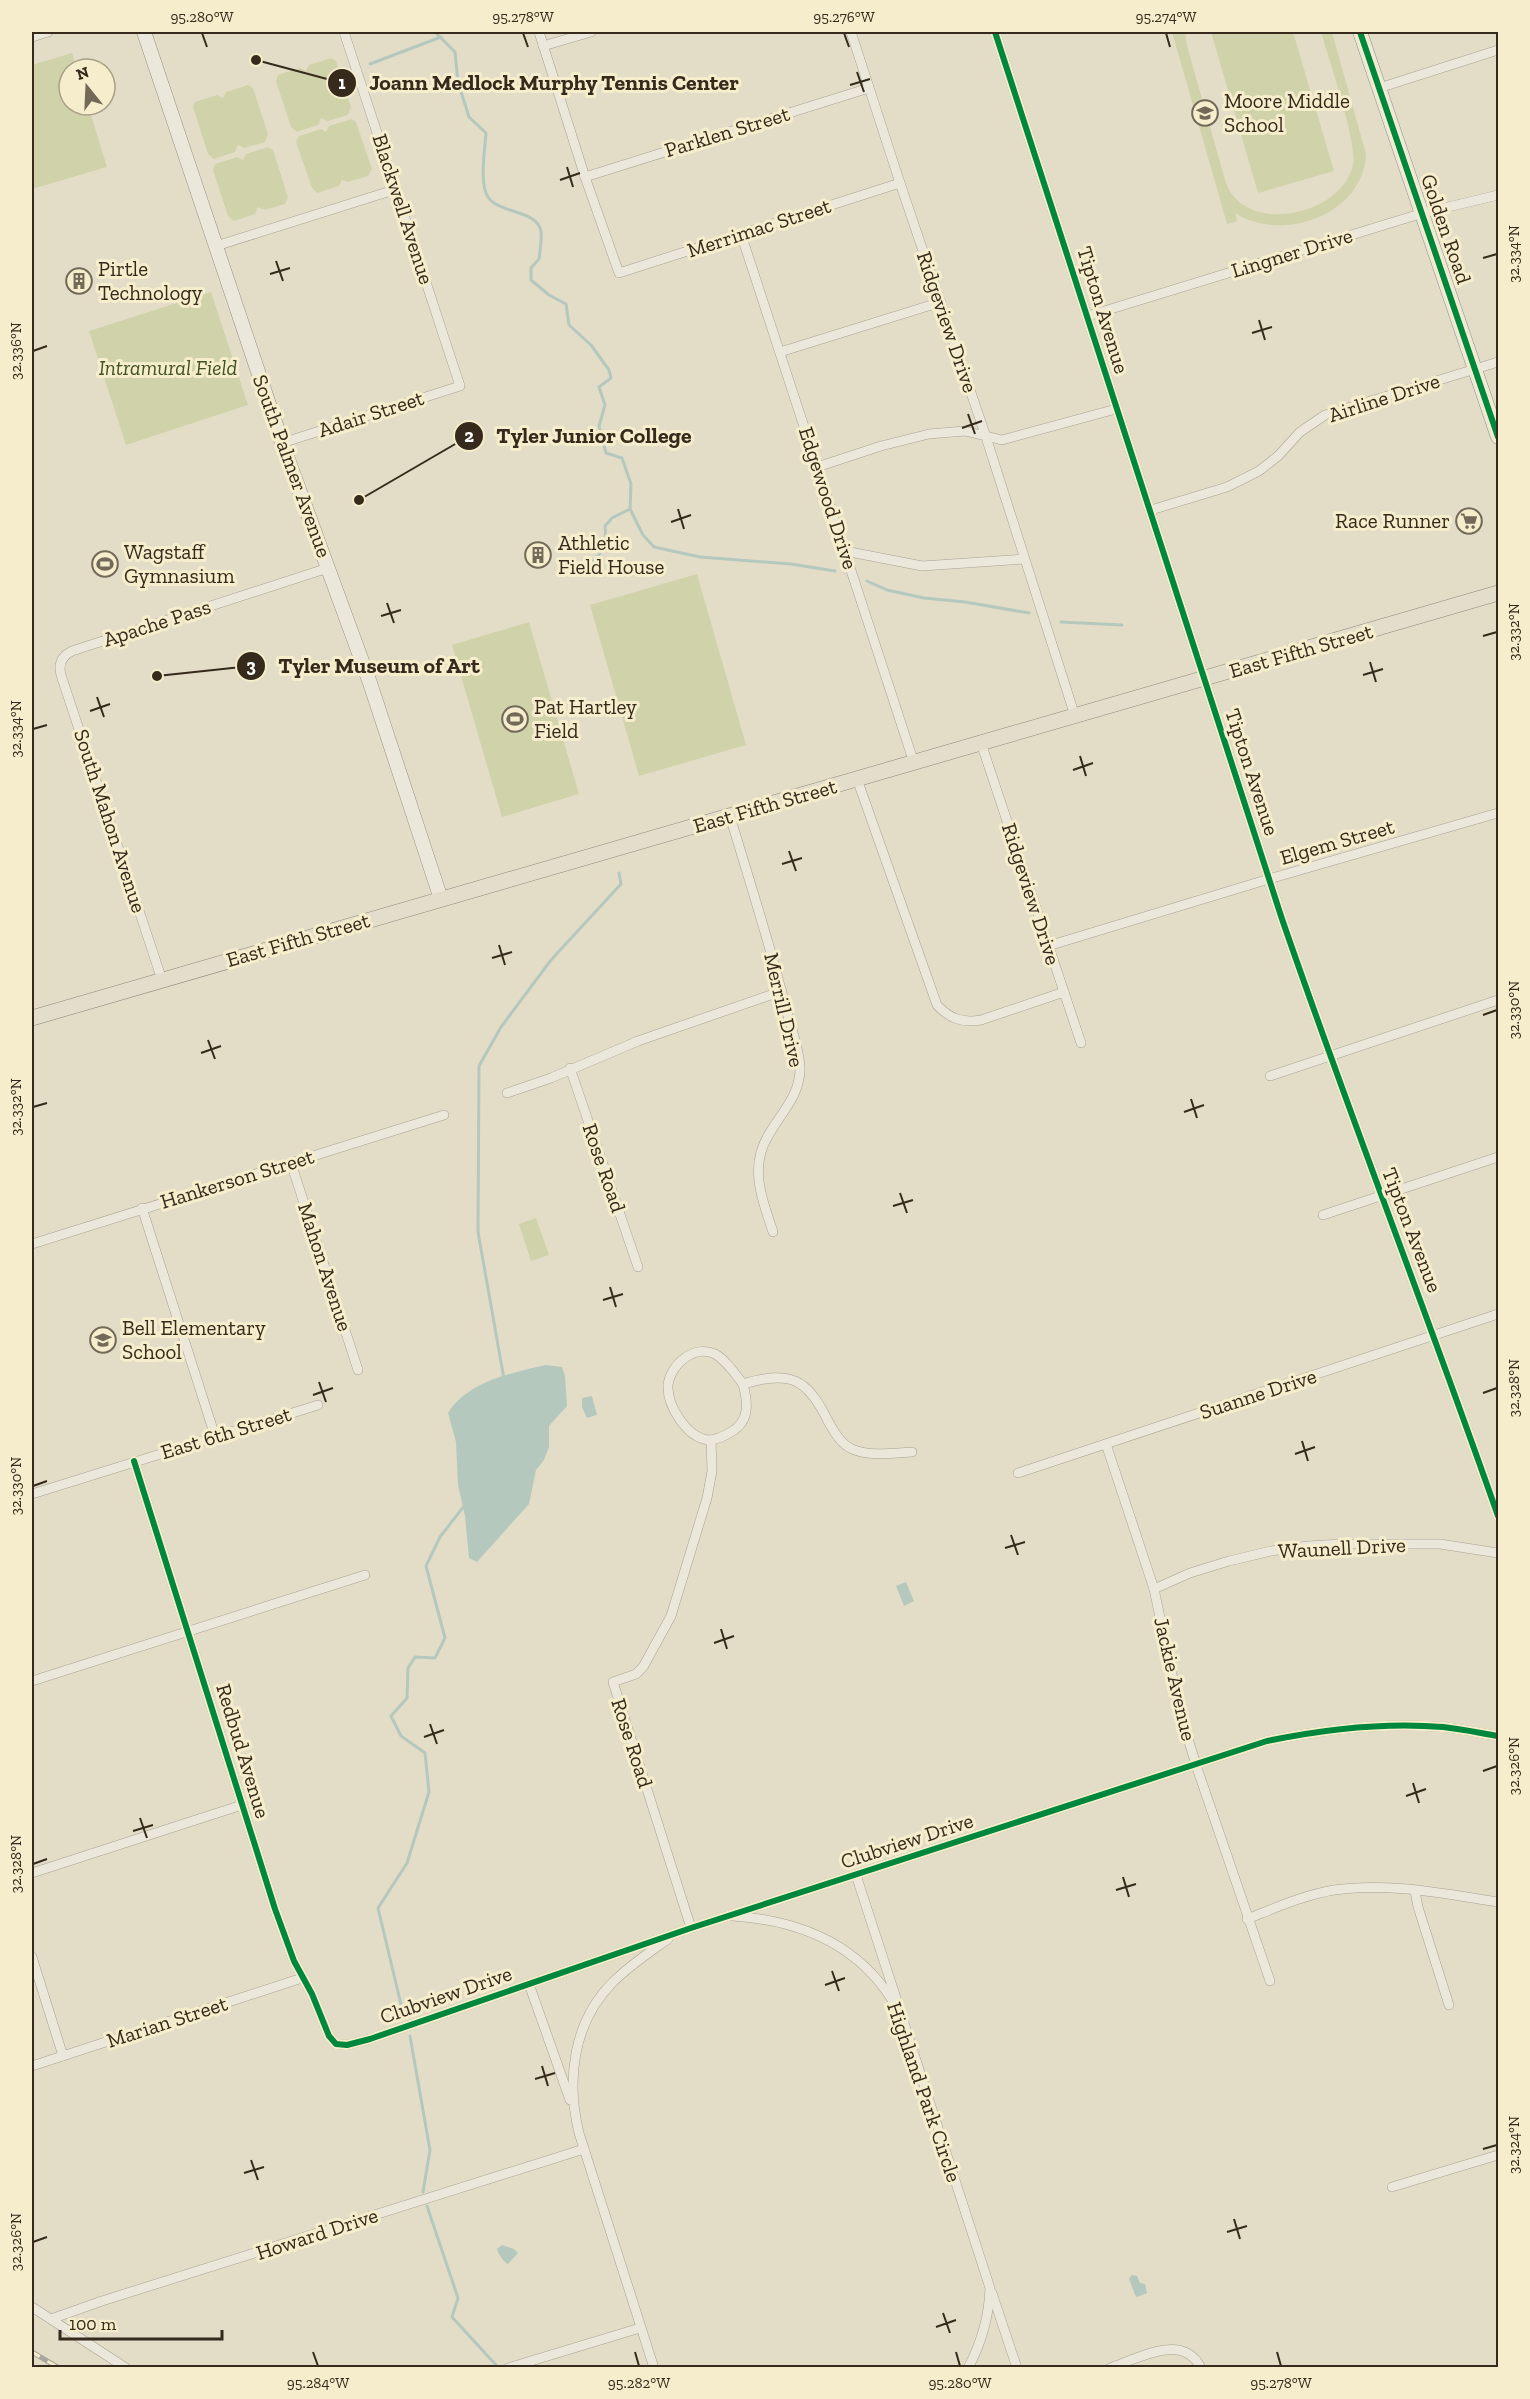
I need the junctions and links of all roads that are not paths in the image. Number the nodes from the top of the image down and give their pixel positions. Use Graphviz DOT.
graph roads {
  1 [pos="48,32"];
  2 [pos="144,32"];
  3 [pos="344,32"];
  4 [pos="538,32"];
  5 [pos="591,32"];
  6 [pos="851,32"];
  7 [pos="995,32"];
  8 [pos="1360,32"];
  9 [pos="32,37"];
  10 [pos="543,46"];
  11 [pos="1498,50"];
  12 [pos="870,88"];
  13 [pos="1379,88"];
  14 [pos="585,177"];
  15 [pos="900,183"];
  16 [pos="397,189"];
  17 [pos="1498,195"];
  18 [pos="1423,213"];
  19 [pos="741,234"];
  20 [pos="216,246"];
  21 [pos="940,302"];
  22 [pos="1088,316"];
  23 [pos="780,352"];
  24 [pos="1498,362"];
  25 [pos="1476,369"];
  26 [pos="460,386"];
  27 [pos="1116,409"];
  28 [pos="985,434"];
  29 [pos="1498,437"];
  30 [pos="282,442"];
  31 [pos="817,467"];
  32 [pos="1150,510"];
  33 [pos="845,551"];
  34 [pos="1024,559"];
  35 [pos="328,568"];
  36 [pos="1498,593"];
  37 [pos="60,663"];
  38 [pos="1205,678"];
  39 [pos="1075,716"];
  40 [pos="981,743"];
  41 [pos="914,763"];
  42 [pos="856,779"];
  43 [pos="1498,813"];
  44 [pos="730,816"];
  45 [pos="1269,879"];
  46 [pos="441,899"];
  47 [pos="1048,946"];
  48 [pos="162,980"];
  49 [pos="782,991"];
  50 [pos="1064,992"];
  51 [pos="1498,1000"];
  52 [pos="32,1018"];
  53 [pos="1081,1043"];
  54 [pos="1329,1056"];
  55 [pos="570,1068"];
  56 [pos="1270,1076"];
  57 [pos="507,1093"];
  58 [pos="444,1115"];
  59 [pos="1498,1157"];
  60 [pos="291,1163"];
  61 [pos="1382,1196"];
  62 [pos="142,1208"];
  63 [pos="1323,1215"];
  64 [pos="773,1232"];
  65 [pos="32,1244"];
  66 [pos="638,1267"];
  67 [pos="1498,1314"];
  68 [pos="1435,1336"];
  69 [pos="358,1371"];
  70 [pos="743,1384"];
  71 [pos="318,1405"];
  72 [pos="215,1436"];
  73 [pos="711,1440"];
  74 [pos="1106,1444"];
  75 [pos="912,1452"];
  76 [pos="134,1461"];
  77 [pos="1018,1473"];
  78 [pos="32,1494"];
  79 [pos="1498,1516"];
  80 [pos="1498,1553"];
  81 [pos="365,1575"];
  82 [pos="1154,1589"];
  83 [pos="188,1631"];
  84 [pos="32,1682"];
  85 [pos="1498,1736"];
  86 [pos="1196,1765"];
  87 [pos="242,1805"];
  88 [pos="32,1873"];
  89 [pos="856,1875"];
  90 [pos="1415,1891"];
  91 [pos="1498,1902"];
  92 [pos="728,1916"];
  93 [pos="1247,1919"];
  94 [pos="691,1928"];
  95 [pos="675,1934"];
  96 [pos="32,1957"];
  97 [pos="302,1978"];
  98 [pos="1270,1981"];
  99 [pos="529,1984"];
  100 [pos="1449,2005"];
  101 [pos="903,2020"];
  102 [pos="336,2043"];
  103 [pos="63,2056"];
  104 [pos="32,2066"];
  105 [pos="574,2113"];
  106 [pos="584,2149"];
  107 [pos="1498,2155"];
  108 [pos="1392,2187"];
  109 [pos="990,2288"];
  110 [pos="32,2307"];
  111 [pos="51,2319"];
  112 [pos="640,2328"];
  113 [pos="126,2367"];
  114 [pos="508,2367"];
  115 [pos="654,2367"];
  116 [pos="968,2367"];
  117 [pos="1017,2367"];
  118 [pos="1110,2367"];
  119 [pos="1201,2367"];
  1 -- 9 [label="street"];
  2 -- 20 [label="street, South Palmer Avenue"];
  3 -- 16 [label="street, Blackwell Avenue"];
  4 -- 10 [label="street"];
  5 -- 10 [label="street"];
  6 -- 12 [label="street, Ridgeview Drive"];
  7 -- 22 [label="street, Tipton Avenue"];
  8 -- 13 [label="street, Golden Road"];
  10 -- 14 [label="street"];
  11 -- 13 [label="street"];
  12 -- 14 [label="street, Parklen Street"];
  12 -- 15 [label="street, Ridgeview Drive"];
  13 -- 18 [label="street, Golden Road"];
  14 -- 19 [label="street, Merrimac Street"];
  15 -- 19 [label="street, Merrimac Street"];
  15 -- 21 [label="street, Ridgeview Drive"];
  16 -- 20 [label="street"];
  16 -- 26 [label="street, Blackwell Avenue"];
  17 -- 18 [label="street, Lingner Drive"];
  18 -- 22 [label="street, Lingner Drive"];
  18 -- 25 [label="street, Golden Road"];
  19 -- 23 [label="street, Edgewood Drive"];
  20 -- 30 [label="street, South Palmer Avenue"];
  21 -- 23 [label="street"];
  21 -- 28 [label="street, Ridgeview Drive"];
  22 -- 27 [label="street, Tipton Avenue"];
  23 -- 31 [label="street, Edgewood Drive"];
  24 -- 25 [label="street, Airline Drive"];
  25 -- 29 [label="street, Golden Road"];
  25 -- 32 [label="street, Airline Drive"];
  26 -- 30 [label="street, Adair Street"];
  27 -- 28 [label="street"];
  27 -- 32 [label="street, Tipton Avenue"];
  28 -- 31 [label="street"];
  28 -- 34 [label="street, Ridgeview Drive"];
  30 -- 35 [label="street, South Palmer Avenue"];
  31 -- 33 [label="street, Edgewood Drive"];
  32 -- 38 [label="street, Tipton Avenue"];
  33 -- 34 [label="street"];
  33 -- 41 [label="street, Edgewood Drive"];
  34 -- 39 [label="street, Ridgeview Drive"];
  35 -- 37 [label="street, Apache Pass"];
  35 -- 46 [label="street, South Palmer Avenue"];
  36 -- 38 [label="main road, East Fifth Street"];
  37 -- 48 [label="street, South Mahon Avenue"];
  38 -- 39 [label="main road, East Fifth Street"];
  38 -- 45 [label="street, Tipton Avenue"];
  39 -- 40 [label="main road, East Fifth Street"];
  40 -- 41 [label="main road, East Fifth Street"];
  40 -- 47 [label="street, Ridgeview Drive"];
  41 -- 42 [label="main road, East Fifth Street"];
  42 -- 44 [label="main road, East Fifth Street"];
  42 -- 50 [label="street"];
  43 -- 45 [label="street, Elgem Street"];
  44 -- 46 [label="main road, East Fifth Street"];
  44 -- 49 [label="street, Merrill Drive"];
  45 -- 47 [label="street, Elgem Street"];
  45 -- 54 [label="street, Tipton Avenue"];
  46 -- 48 [label="main road, East Fifth Street"];
  47 -- 50 [label="street, Ridgeview Drive"];
  48 -- 52 [label="main road, East Fifth Street"];
  49 -- 55 [label="street"];
  49 -- 64 [label="street, Merrill Drive"];
  50 -- 53 [label="street, Ridgeview Drive"];
  51 -- 54 [label="street"];
  54 -- 56 [label="street"];
  54 -- 61 [label="street, Tipton Avenue"];
  55 -- 57 [label="street"];
  55 -- 66 [label="street, Rose Road"];
  58 -- 60 [label="street, Hankerson Street"];
  59 -- 61 [label="street"];
  60 -- 62 [label="street, Hankerson Street"];
  60 -- 69 [label="street, Mahon Avenue"];
  61 -- 63 [label="street"];
  61 -- 68 [label="street, Tipton Avenue"];
  62 -- 65 [label="street, Hankerson Street"];
  62 -- 72 [label="street"];
  67 -- 68 [label="street, Suanne Drive"];
  68 -- 74 [label="street, Suanne Drive"];
  68 -- 79 [label="street, Tipton Avenue"];
  70 -- 73 [label="street"];
  70 -- 73 [label="street"];
  70 -- 75 [label="street"];
  71 -- 72 [label="street, East 6th Street"];
  72 -- 76 [label="street, East 6th Street"];
  73 -- 94 [label="street, Rose Road"];
  74 -- 77 [label="street, Suanne Drive"];
  74 -- 82 [label="street, Jackie Avenue"];
  76 -- 78 [label="street, East 6th Street"];
  76 -- 83 [label="street, Redbud Avenue"];
  80 -- 82 [label="street, Waunell Drive"];
  81 -- 83 [label="street"];
  82 -- 86 [label="street, Jackie Avenue"];
  83 -- 84 [label="street"];
  83 -- 87 [label="street, Redbud Avenue"];
  85 -- 86 [label="street, Clubview Drive"];
  86 -- 89 [label="street, Clubview Drive"];
  86 -- 93 [label="street, Jackie Avenue"];
  87 -- 88 [label="street"];
  87 -- 97 [label="street, Redbud Avenue"];
  89 -- 92 [label="street, Clubview Drive"];
  89 -- 101 [label="street"];
  90 -- 91 [label="street"];
  90 -- 93 [label="street"];
  90 -- 100 [label="street"];
  92 -- 94 [label="street, Clubview Drive"];
  92 -- 101 [label="street, Highland Park Circle"];
  93 -- 98 [label="street, Jackie Avenue"];
  94 -- 95 [label="street, Clubview Drive"];
  95 -- 99 [label="street, Clubview Drive"];
  95 -- 105 [label="street"];
  96 -- 103 [label="street"];
  97 -- 102 [label="street, Redbud Avenue"];
  97 -- 103 [label="street, Marian Street"];
  99 -- 102 [label="street, Clubview Drive"];
  99 -- 105 [label="street"];
  101 -- 109 [label="street, Highland Park Circle"];
  103 -- 104 [label="street, Marian Street"];
  105 -- 106 [label="street"];
  106 -- 111 [label="street, Howard Drive"];
  106 -- 112 [label="street"];
  107 -- 108 [label="street"];
  109 -- 116 [label="street, Highland Park Circle"];
  109 -- 117 [label="street"];
  110 -- 111 [label="street"];
  111 -- 113 [label="street"];
  112 -- 114 [label="street"];
  112 -- 115 [label="street"];
  118 -- 119 [label="street"];
}
